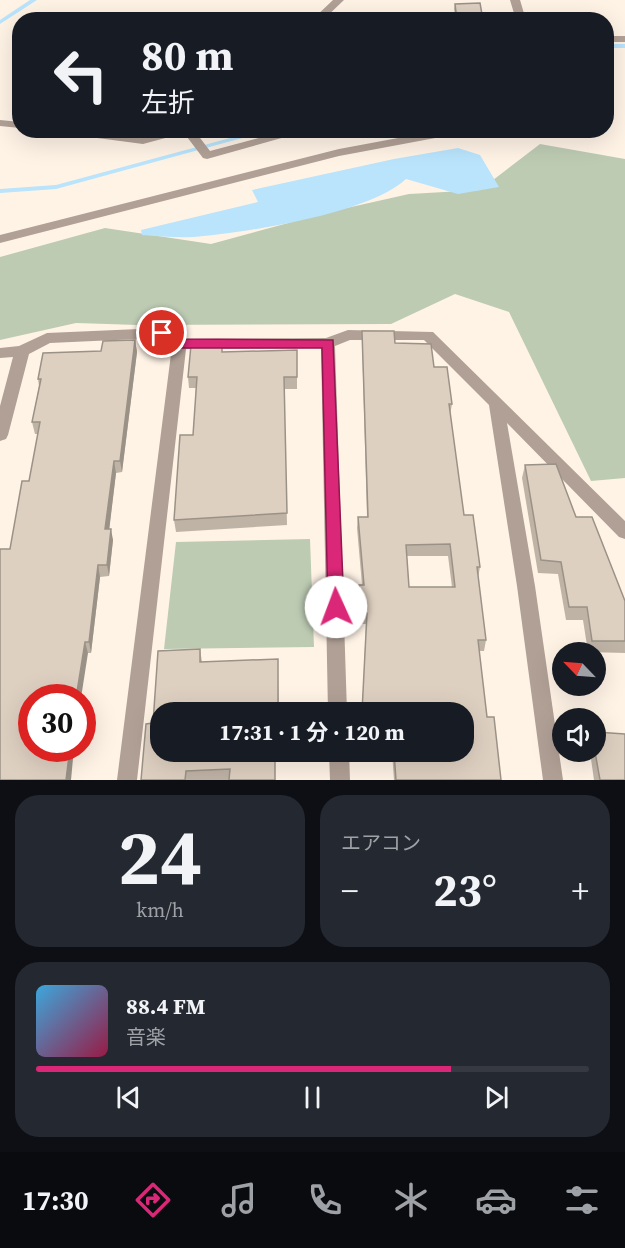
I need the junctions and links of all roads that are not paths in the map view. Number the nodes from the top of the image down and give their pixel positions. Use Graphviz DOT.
graph roads {
  1 [pos="339,0"];
  2 [pos="326,12"];
  3 [pos="120,138"];
  4 [pos="154,138"];
  5 [pos="194,138"];
  6 [pos="274,138"];
  7 [pos="419,138"];
  8 [pos="0,239"];
  9 [pos="328,343"];
  10 [pos="179,344"];
  11 [pos="22,351"];
  12 [pos="0,352"];
  13 [pos="496,404"];
  14 [pos="0,435"];
  15 [pos="625,532"];
  16 [pos="338,702"];
  17 [pos="339,762"];
  18 [pos="127,780"];
  19 [pos="340,780"];
  20 [pos="554,780"];
  1 -- 2 [label="street"];
  3 -- 4 [label="street"];
  5 -- 6 [label="street"];
  7 -- 8 [label="street"];
  9 -- 10 [label="street"];
  9 -- 13 [label="street"];
  9 -- 16 [label="street"];
  10 -- 11 [label="street"];
  10 -- 18 [label="street"];
  11 -- 12 [label="street"];
  11 -- 14 [label="street"];
  13 -- 15 [label="street"];
  13 -- 20 [label="street"];
  17 -- 19 [label="street"];
}
